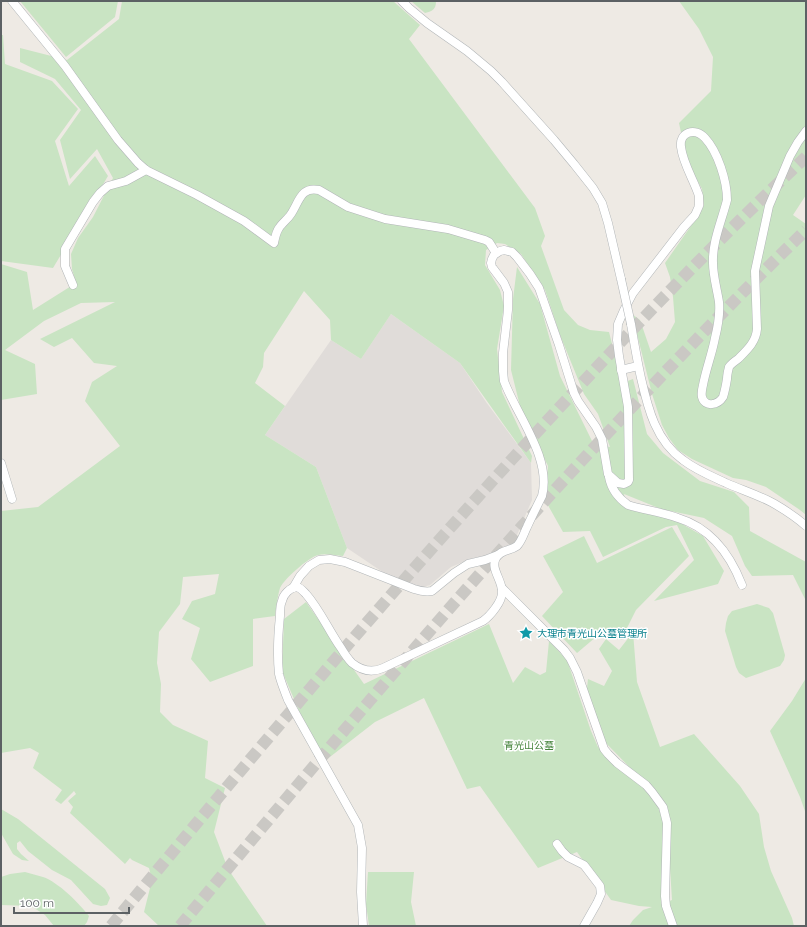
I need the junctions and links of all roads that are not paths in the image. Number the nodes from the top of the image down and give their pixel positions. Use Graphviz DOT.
graph roads {
  1 [pos="12,1"];
  2 [pos="402,1"];
  3 [pos="806,131"];
  4 [pos="146,170"];
  5 [pos="496,253"];
  6 [pos="73,286"];
  7 [pos="638,366"];
  8 [pos="621,370"];
  9 [pos="1,463"];
  10 [pos="608,474"];
  11 [pos="12,499"];
  12 [pos="806,526"];
  13 [pos="498,555"];
  14 [pos="742,584"];
  15 [pos="292,588"];
  16 [pos="502,588"];
  17 [pos="557,844"];
  18 [pos="363,926"];
  19 [pos="584,926"];
  20 [pos="672,926"];
  1 -- 4 [label="street"];
  2 -- 7 [label="street, bridge"];
  3 -- 8 [label="street"];
  4 -- 5 [label="street"];
  4 -- 6 [label="street"];
  5 -- 10 [label="street"];
  5 -- 13 [label="street"];
  7 -- 8 [label="street"];
  7 -- 12 [label="street"];
  8 -- 10 [label="street"];
  9 -- 11 [label="street"];
  10 -- 14 [label="street"];
  13 -- 15 [label="street"];
  13 -- 16 [label="street"];
  15 -- 16 [label="street"];
  15 -- 18 [label="street"];
  16 -- 20 [label="street"];
  17 -- 19 [label="street"];
}
